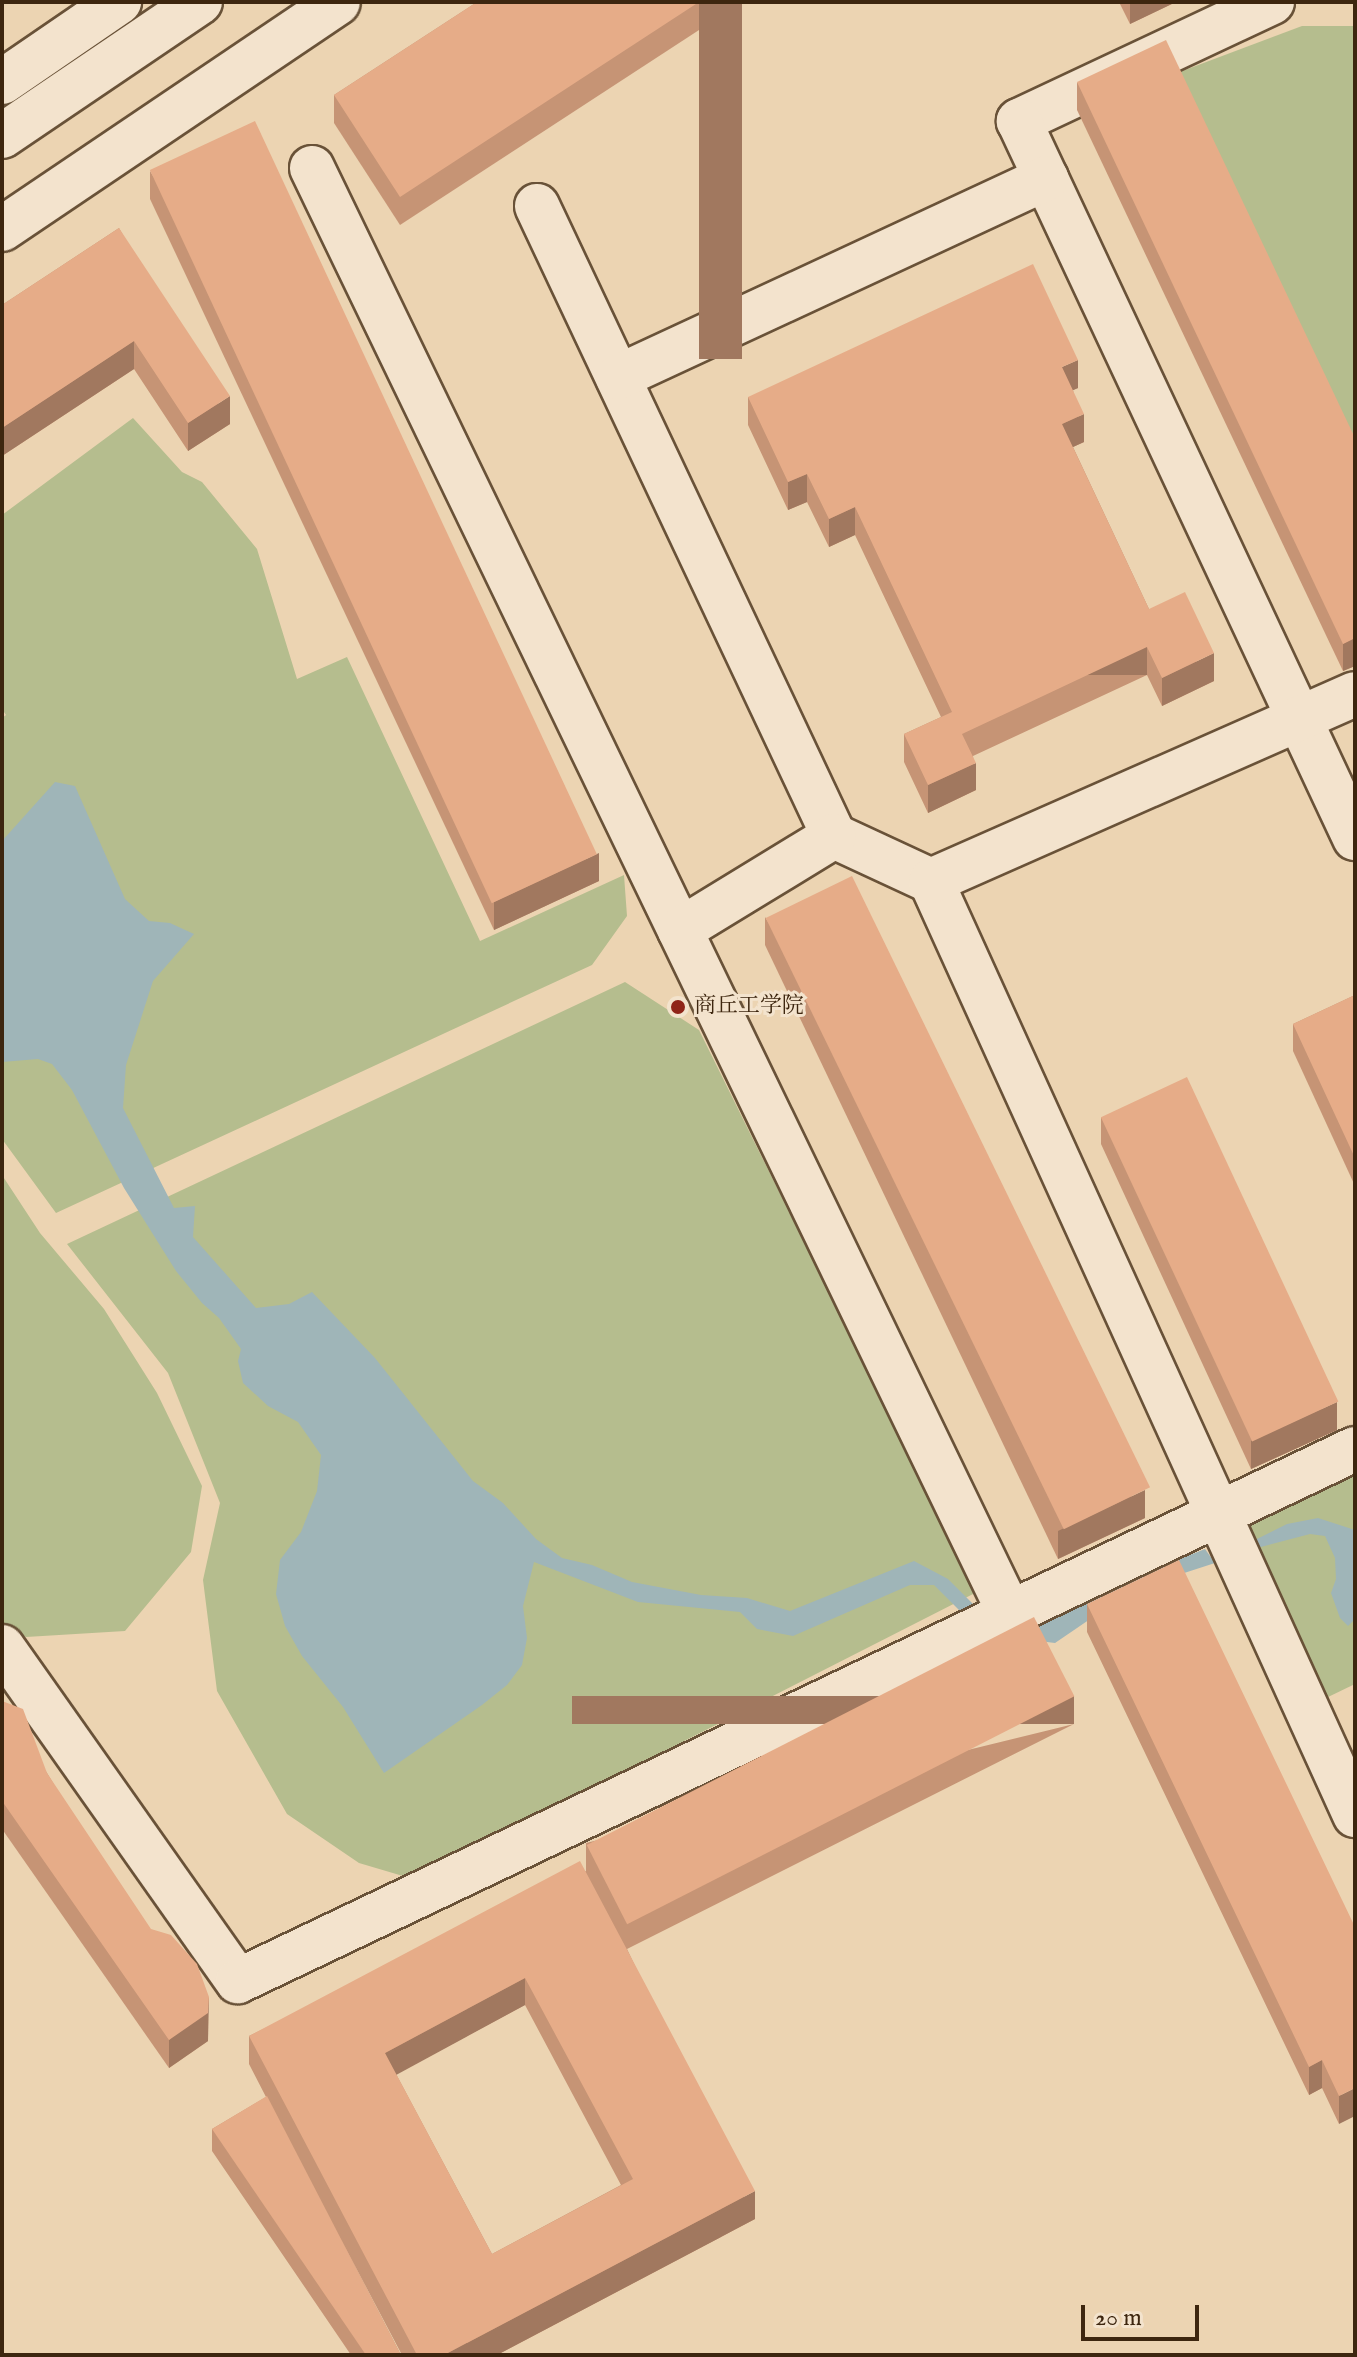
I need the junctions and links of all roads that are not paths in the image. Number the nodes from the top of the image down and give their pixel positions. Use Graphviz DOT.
graph roads {
  1 [pos="119,2"];
  2 [pos="200,2"];
  3 [pos="338,2"];
  4 [pos="1272,2"];
  5 [pos="2,82"];
  6 [pos="2,136"];
  7 [pos="312,168"];
  8 [pos="1046,178"];
  9 [pos="537,206"];
  10 [pos="2,229"];
  11 [pos="618,377"];
  12 [pos="1355,694"];
  13 [pos="1299,720"];
  14 [pos="834,836"];
  15 [pos="1355,838"];
  16 [pos="931,881"];
  17 [pos="680,930"];
  18 [pos="1355,1449"];
  19 [pos="1219,1515"];
  20 [pos="1010,1614"];
  21 [pos="2,1647"];
  22 [pos="1355,1815"];
  1 -- 5 [label="street"];
  2 -- 6 [label="street"];
  3 -- 10 [label="street"];
  4 -- 8 [label="street"];
  7 -- 17 [label="street"];
  8 -- 11 [label="street"];
  8 -- 13 [label="street"];
  9 -- 11 [label="street"];
  11 -- 14 [label="street"];
  12 -- 13 [label="street"];
  13 -- 15 [label="street"];
  13 -- 16 [label="street"];
  14 -- 16 [label="street"];
  14 -- 17 [label="street"];
  16 -- 19 [label="street"];
  17 -- 20 [label="street"];
  18 -- 19 [label="street"];
  19 -- 20 [label="street"];
  19 -- 22 [label="street"];
  20 -- 21 [label="street"];
}
